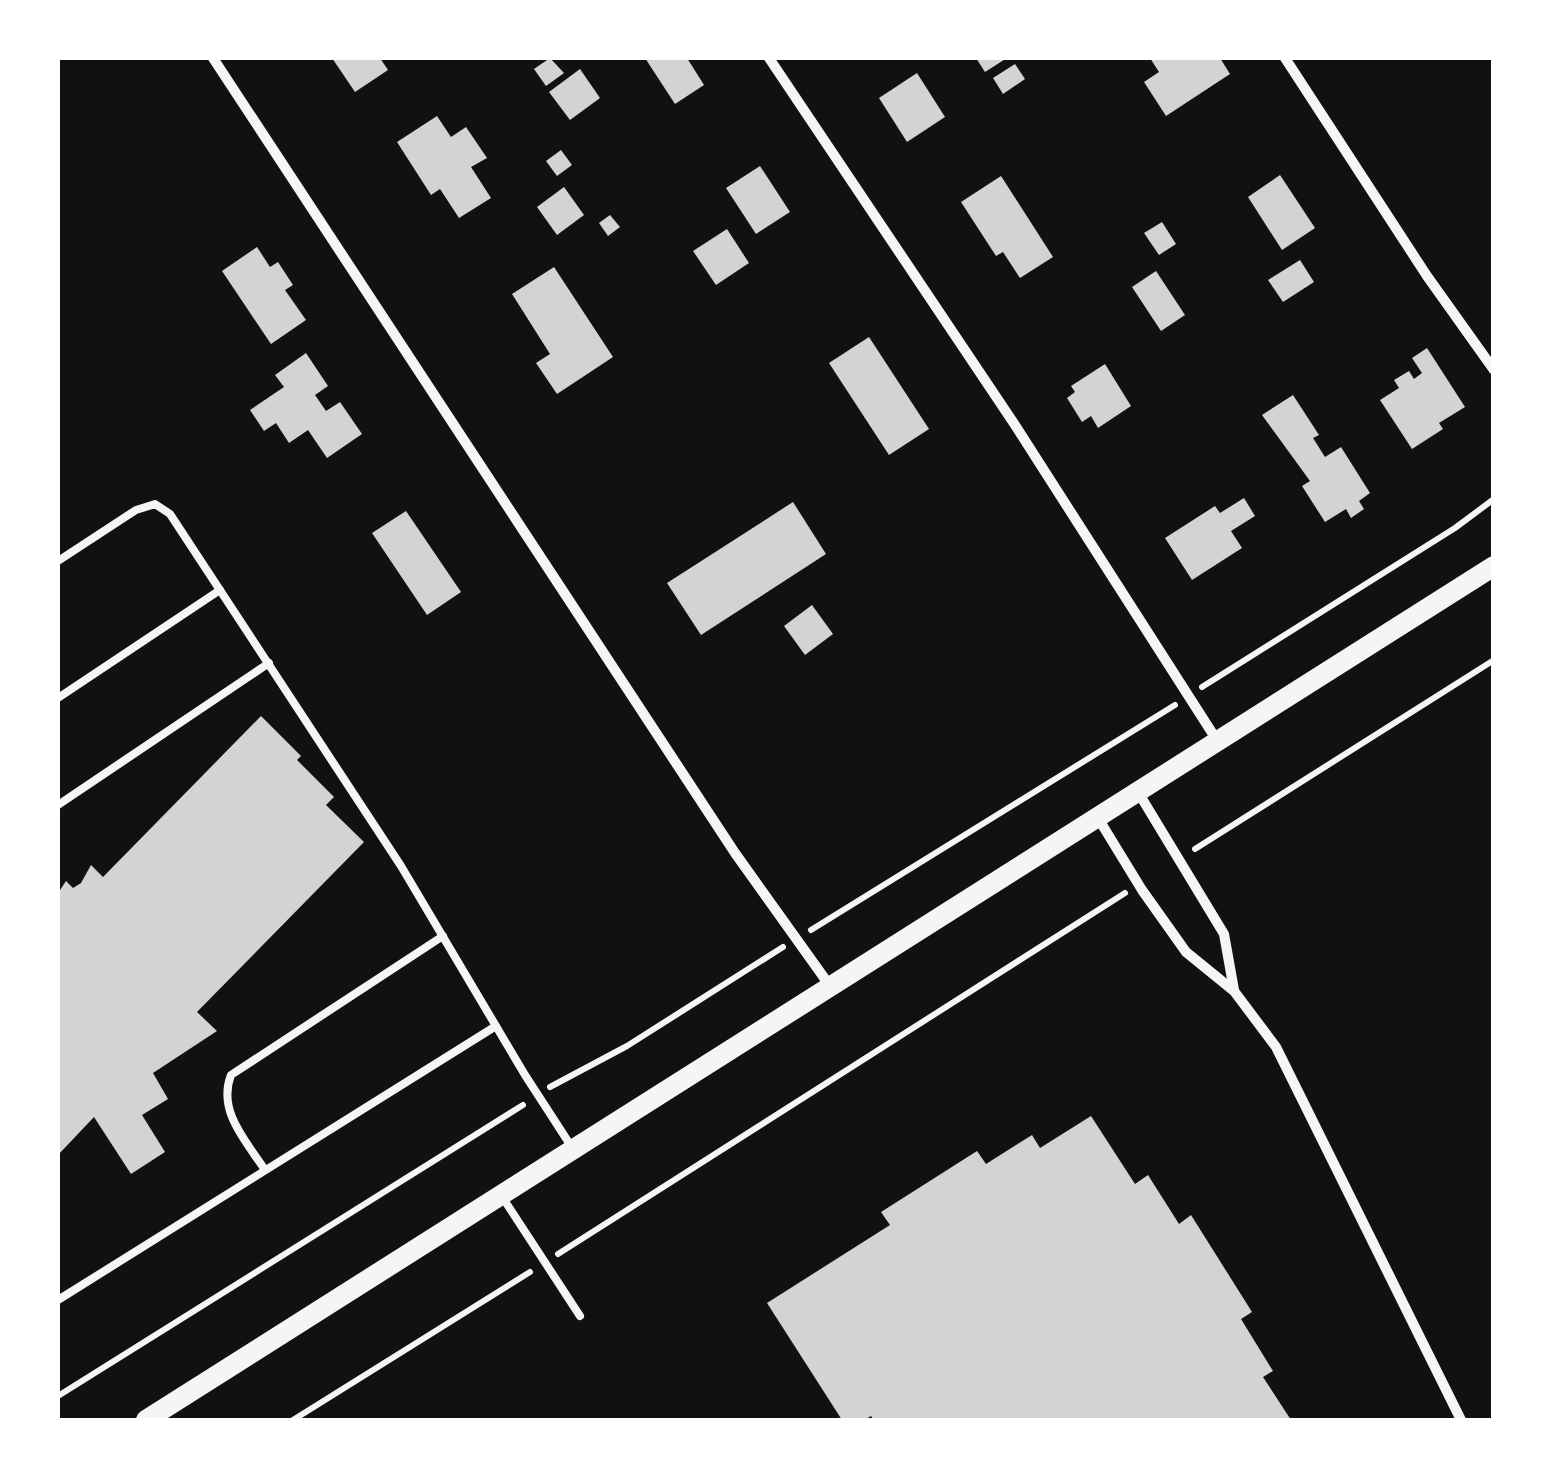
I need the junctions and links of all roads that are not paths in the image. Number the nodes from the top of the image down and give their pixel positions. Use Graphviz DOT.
graph roads {
  1 [pos="213,58"];
  2 [pos="770,58"];
  3 [pos="1284,58"];
  4 [pos="1494,370"];
  5 [pos="58,561"];
  6 [pos="1494,566"];
  7 [pos="220,590"];
  8 [pos="269,662"];
  9 [pos="58,698"];
  10 [pos="1218,742"];
  11 [pos="1138,792"];
  12 [pos="58,806"];
  13 [pos="1097,818"];
  14 [pos="443,936"];
  15 [pos="830,986"];
  16 [pos="1234,992"];
  17 [pos="496,1026"];
  18 [pos="574,1150"];
  19 [pos="265,1170"];
  20 [pos="501,1196"];
  21 [pos="58,1300"];
  22 [pos="580,1316"];
  23 [pos="146,1420"];
  24 [pos="1461,1420"];
  1 -- 15 [label="street"];
  2 -- 10 [label="street"];
  3 -- 4 [label="street"];
  5 -- 7 [label="lane"];
  6 -- 10 [label="main road"];
  7 -- 8 [label="lane"];
  7 -- 9 [label="lane"];
  8 -- 12 [label="lane"];
  8 -- 14 [label="lane"];
  10 -- 11 [label="main road"];
  11 -- 13 [label="main road"];
  11 -- 16 [label="street"];
  13 -- 15 [label="main road"];
  13 -- 16 [label="street"];
  14 -- 17 [label="lane"];
  14 -- 19 [label="lane"];
  15 -- 18 [label="main road"];
  16 -- 24 [label="street"];
  17 -- 18 [label="lane"];
  17 -- 19 [label="lane"];
  18 -- 20 [label="main road"];
  19 -- 21 [label="lane"];
  20 -- 22 [label="lane"];
  20 -- 23 [label="main road"];
}
